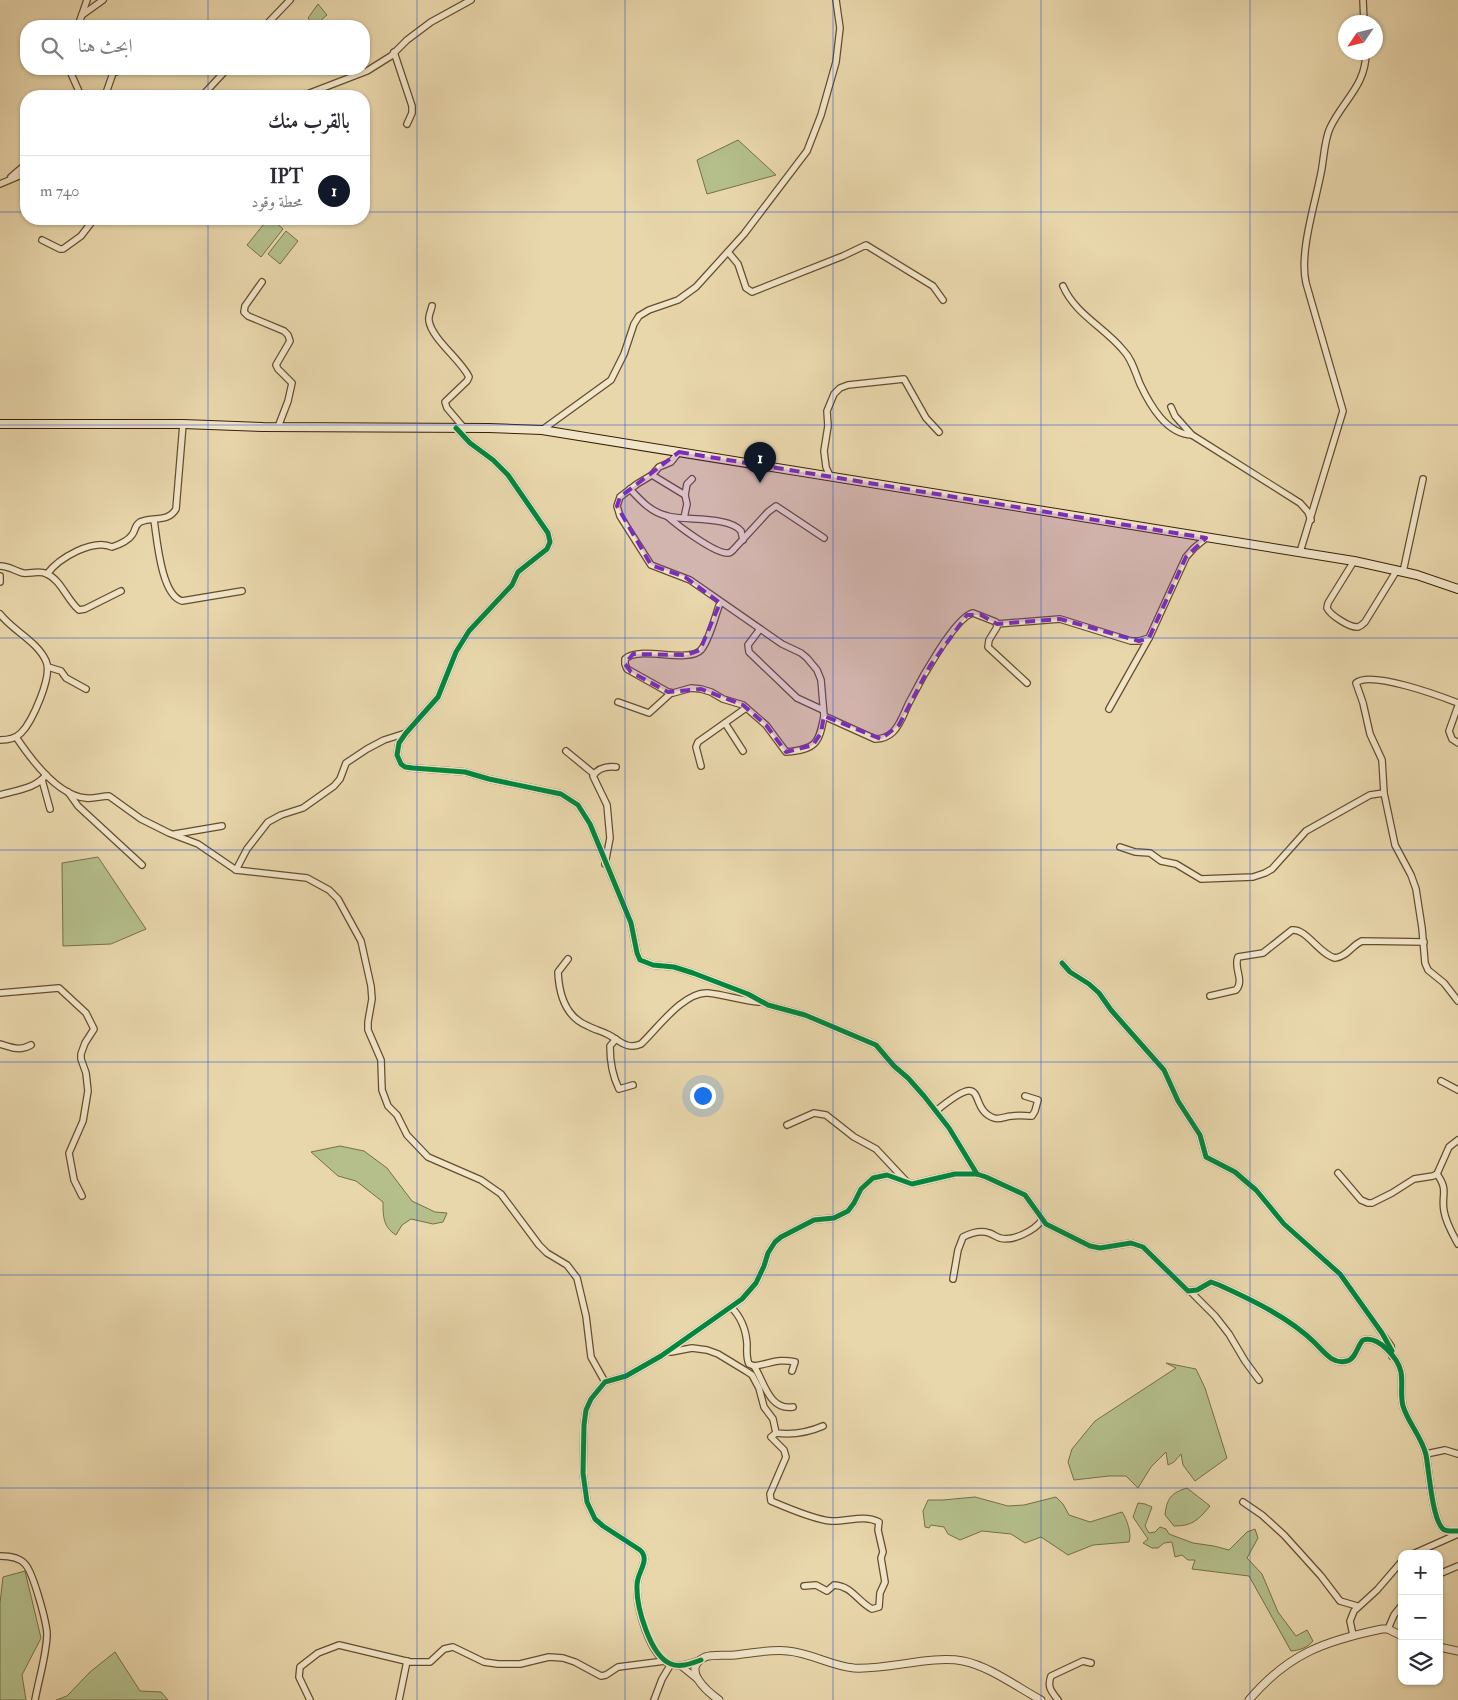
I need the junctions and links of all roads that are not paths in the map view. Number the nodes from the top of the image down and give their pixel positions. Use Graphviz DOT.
graph roads {
  1 [pos="87,0"];
  2 [pos="103,0"];
  3 [pos="290,0"];
  4 [pos="471,0"];
  5 [pos="836,0"];
  6 [pos="1363,0"];
  7 [pos="82,15"];
  8 [pos="1364,15"];
  9 [pos="80,20"];
  10 [pos="271,20"];
  11 [pos="394,52"];
  12 [pos="1366,60"];
  13 [pos="370,69"];
  14 [pos="72,75"];
  15 [pos="112,75"];
  16 [pos="221,75"];
  17 [pos="357,75"];
  18 [pos="78,90"];
  19 [pos="107,90"];
  20 [pos="208,90"];
  21 [pos="318,90"];
  22 [pos="407,124"];
  23 [pos="20,169"];
  24 [pos="20,175"];
  25 [pos="9,179"];
  26 [pos="0,184"];
  27 [pos="89,225"];
  28 [pos="42,240"];
  29 [pos="728,252"];
  30 [pos="262,282"];
  31 [pos="1063,286"];
  32 [pos="943,300"];
  33 [pos="432,306"];
  34 [pos="1171,407"];
  35 [pos="0,424"];
  36 [pos="183,424"];
  37 [pos="278,427"];
  38 [pos="460,428"];
  39 [pos="542,430"];
  40 [pos="939,432"];
  41 [pos="1192,435"];
  42 [pos="679,452"];
  43 [pos="652,476"];
  44 [pos="830,476"];
  45 [pos="692,479"];
  46 [pos="1423,479"];
  47 [pos="630,489"];
  48 [pos="685,495"];
  49 [pos="667,516"];
  50 [pos="684,518"];
  51 [pos="154,520"];
  52 [pos="1311,520"];
  53 [pos="824,538"];
  54 [pos="1206,538"];
  55 [pos="743,540"];
  56 [pos="1300,552"];
  57 [pos="1354,561"];
  58 [pos="0,566"];
  59 [pos="1400,571"];
  60 [pos="47,574"];
  61 [pos="0,576"];
  62 [pos="0,582"];
  63 [pos="1458,589"];
  64 [pos="122,591"];
  65 [pos="242,591"];
  66 [pos="720,603"];
  67 [pos="0,614"];
  68 [pos="997,624"];
  69 [pos="760,629"];
  70 [pos="1149,638"];
  71 [pos="48,667"];
  72 [pos="1027,683"];
  73 [pos="86,689"];
  74 [pos="671,693"];
  75 [pos="618,702"];
  76 [pos="1458,704"];
  77 [pos="746,708"];
  78 [pos="1109,709"];
  79 [pos="824,713"];
  80 [pos="725,723"];
  81 [pos="406,733"];
  82 [pos="16,737"];
  83 [pos="0,740"];
  84 [pos="1458,743"];
  85 [pos="566,751"];
  86 [pos="743,751"];
  87 [pos="701,766"];
  88 [pos="616,767"];
  89 [pos="594,774"];
  90 [pos="44,778"];
  91 [pos="68,792"];
  92 [pos="1384,794"];
  93 [pos="0,795"];
  94 [pos="50,809"];
  95 [pos="222,826"];
  96 [pos="172,834"];
  97 [pos="1120,846"];
  98 [pos="605,864"];
  99 [pos="142,865"];
  100 [pos="236,870"];
  101 [pos="1424,942"];
  102 [pos="568,959"];
  103 [pos="1062,963"];
  104 [pos="0,993"];
  105 [pos="1210,996"];
  106 [pos="1458,1001"];
  107 [pos="761,1002"];
  108 [pos="616,1039"];
  109 [pos="0,1044"];
  110 [pos="32,1045"];
  111 [pos="1441,1081"];
  112 [pos="633,1085"];
  113 [pos="1458,1090"];
  114 [pos="1025,1096"];
  115 [pos="936,1111"];
  116 [pos="787,1125"];
  117 [pos="1458,1140"];
  118 [pos="1338,1173"];
  119 [pos="977,1174"];
  120 [pos="1437,1174"];
  121 [pos="907,1183"];
  122 [pos="82,1196"];
  123 [pos="1042,1220"];
  124 [pos="1458,1244"];
  125 [pos="953,1279"];
  126 [pos="1190,1291"];
  127 [pos="731,1307"];
  128 [pos="667,1353"];
  129 [pos="1392,1356"];
  130 [pos="754,1366"];
  131 [pos="792,1371"];
  132 [pos="1259,1380"];
  133 [pos="605,1382"];
  134 [pos="793,1407"];
  135 [pos="823,1426"];
  136 [pos="776,1433"];
  137 [pos="1426,1454"];
  138 [pos="1458,1454"];
  139 [pos="1243,1502"];
  140 [pos="1458,1533"];
  141 [pos="1422,1550"];
  142 [pos="0,1556"];
  143 [pos="1398,1566"];
  144 [pos="1458,1566"];
  145 [pos="1443,1572"];
  146 [pos="804,1586"];
  147 [pos="1357,1606"];
  148 [pos="1398,1610"];
  149 [pos="1388,1629"];
  150 [pos="1398,1634"];
  151 [pos="1353,1635"];
  152 [pos="1443,1648"];
  153 [pos="1458,1651"];
  154 [pos="701,1660"];
  155 [pos="407,1661"];
  156 [pos="665,1661"];
  157 [pos="1091,1663"];
  158 [pos="671,1664"];
  159 [pos="680,1666"];
  160 [pos="697,1679"];
  161 [pos="35,1700"];
  162 [pos="310,1700"];
  163 [pos="399,1700"];
  164 [pos="654,1700"];
  165 [pos="719,1700"];
  166 [pos="1041,1700"];
  167 [pos="1058,1700"];
  168 [pos="1249,1700"];
  1 -- 7 [label="street"];
  2 -- 7 [label="street"];
  3 -- 10 [label="street"];
  4 -- 11 [label="street"];
  5 -- 29 [label="street"];
  6 -- 8 [label="street"];
  7 -- 9 [label="street"];
  11 -- 13 [label="street"];
  11 -- 22 [label="street"];
  12 -- 52 [label="street"];
  14 -- 18 [label="street"];
  15 -- 19 [label="street"];
  16 -- 20 [label="street"];
  17 -- 21 [label="street"];
  23 -- 25 [label="street"];
  24 -- 25 [label="street"];
  25 -- 26 [label="street"];
  27 -- 28 [label="street"];
  29 -- 32 [label="street"];
  29 -- 39 [label="street"];
  30 -- 37 [label="street"];
  31 -- 41 [label="street"];
  33 -- 38 [label="street"];
  34 -- 41 [label="street"];
  35 -- 36 [label="main road"];
  36 -- 37 [label="main road"];
  36 -- 51 [label="street"];
  37 -- 38 [label="main road"];
  38 -- 39 [label="main road"];
  38 -- 81 [label="street"];
  39 -- 42 [label="main road"];
  40 -- 44 [label="street"];
  41 -- 52 [label="street"];
  42 -- 43 [label="street"];
  42 -- 44 [label="main road"];
  43 -- 47 [label="street"];
  43 -- 48 [label="street"];
  44 -- 54 [label="main road"];
  45 -- 48 [label="street"];
  46 -- 59 [label="street"];
  47 -- 49 [label="street"];
  47 -- 66 [label="street"];
  48 -- 50 [label="street"];
  49 -- 50 [label="street"];
  49 -- 55 [label="street"];
  50 -- 55 [label="street"];
  51 -- 60 [label="street"];
  51 -- 65 [label="street"];
  52 -- 56 [label="street"];
  53 -- 55 [label="street"];
  54 -- 56 [label="main road"];
  54 -- 70 [label="street"];
  56 -- 57 [label="main road"];
  57 -- 59 [label="main road"];
  57 -- 59 [label="street"];
  58 -- 60 [label="street"];
  59 -- 63 [label="main road"];
  60 -- 64 [label="street"];
  61 -- 62 [label="street"];
  66 -- 69 [label="street"];
  66 -- 74 [label="street"];
  67 -- 71 [label="street"];
  68 -- 70 [label="street"];
  68 -- 72 [label="street"];
  68 -- 79 [label="street"];
  69 -- 79 [label="street"];
  69 -- 79 [label="street"];
  70 -- 78 [label="street"];
  71 -- 73 [label="street"];
  71 -- 82 [label="street"];
  74 -- 75 [label="street"];
  74 -- 77 [label="street"];
  76 -- 84 [label="street"];
  76 -- 92 [label="street"];
  77 -- 79 [label="street"];
  77 -- 80 [label="street"];
  80 -- 86 [label="street"];
  80 -- 87 [label="street"];
  81 -- 98 [label="street"];
  81 -- 100 [label="street"];
  82 -- 83 [label="street"];
  82 -- 90 [label="street"];
  85 -- 89 [label="street"];
  88 -- 89 [label="street"];
  89 -- 98 [label="street"];
  90 -- 91 [label="street"];
  90 -- 93 [label="street"];
  90 -- 94 [label="street"];
  91 -- 96 [label="street"];
  91 -- 99 [label="street"];
  92 -- 97 [label="street"];
  92 -- 101 [label="street"];
  95 -- 96 [label="street"];
  96 -- 100 [label="street"];
  98 -- 107 [label="street"];
  100 -- 133 [label="street"];
  101 -- 105 [label="street"];
  101 -- 106 [label="street"];
  102 -- 108 [label="street"];
  103 -- 129 [label="street"];
  104 -- 122 [label="street"];
  107 -- 108 [label="street"];
  107 -- 115 [label="street"];
  108 -- 112 [label="street"];
  109 -- 110 [label="street"];
  111 -- 113 [label="street"];
  114 -- 115 [label="street"];
  115 -- 119 [label="street"];
  116 -- 121 [label="street"];
  117 -- 120 [label="street"];
  118 -- 120 [label="street"];
  119 -- 121 [label="street"];
  119 -- 123 [label="street"];
  120 -- 124 [label="street"];
  121 -- 127 [label="street"];
  123 -- 125 [label="street"];
  123 -- 126 [label="street"];
  126 -- 129 [label="street"];
  126 -- 132 [label="street"];
  127 -- 128 [label="street"];
  127 -- 130 [label="street"];
  128 -- 133 [label="street"];
  128 -- 136 [label="street"];
  129 -- 137 [label="street"];
  130 -- 131 [label="street"];
  130 -- 134 [label="street"];
  133 -- 156 [label="street"];
  135 -- 136 [label="street"];
  136 -- 146 [label="street"];
  137 -- 138 [label="street"];
  137 -- 140 [label="street"];
  139 -- 147 [label="street"];
  140 -- 141 [label="street"];
  142 -- 161 [label="street"];
  143 -- 147 [label="street"];
  144 -- 145 [label="street"];
  147 -- 151 [label="street"];
  148 -- 149 [label="street"];
  149 -- 150 [label="street"];
  149 -- 151 [label="street"];
  151 -- 168 [label="street"];
  152 -- 153 [label="street"];
  154 -- 159 [label="street"];
  154 -- 160 [label="street"];
  154 -- 166 [label="street"];
  155 -- 156 [label="street"];
  155 -- 162 [label="street"];
  155 -- 163 [label="street"];
  156 -- 158 [label="street"];
  157 -- 167 [label="street"];
  158 -- 159 [label="street"];
  158 -- 164 [label="street"];
  159 -- 160 [label="street"];
  160 -- 165 [label="street"];
}
